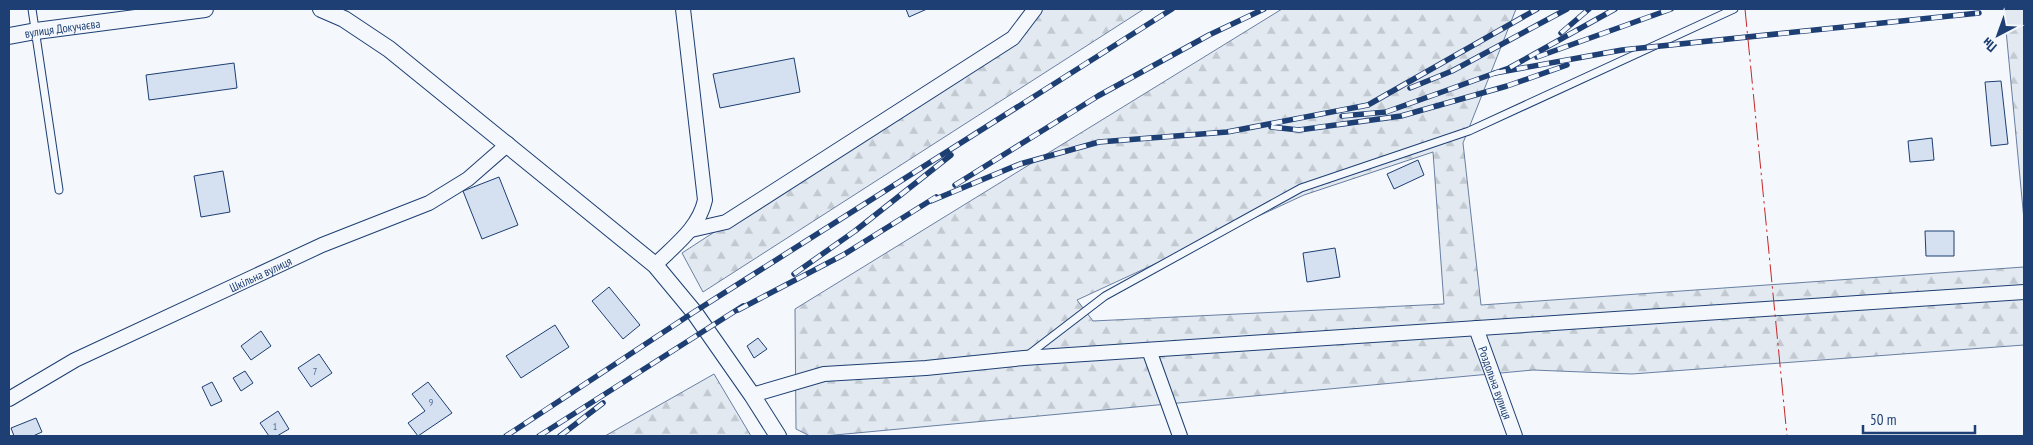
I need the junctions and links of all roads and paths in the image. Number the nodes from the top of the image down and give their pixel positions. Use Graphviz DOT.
graph roads {
  1 [pos="32,9"];
  2 [pos="204,9"];
  3 [pos="321,9"];
  4 [pos="683,9"];
  5 [pos="1035,9"];
  6 [pos="1734,9"];
  7 [pos="36,31"];
  8 [pos="9,36"];
  9 [pos="508,144"];
  10 [pos="59,190"];
  11 [pos="691,230"];
  12 [pos="655,265"];
  13 [pos="2024,292"];
  14 [pos="1476,328"];
  15 [pos="1149,350"];
  16 [pos="1024,358"];
  17 [pos="752,396"];
  18 [pos="9,399"];
  19 [pos="778,436"];
  20 [pos="1180,436"];
  21 [pos="1515,436"];
  1 -- 7 [label="lane"];
  2 -- 7 [label="street, вулиця Докучаєва"];
  3 -- 9 [label="street"];
  4 -- 11 [label="street"];
  5 -- 11 [label="street"];
  6 -- 16 [label="lane"];
  7 -- 8 [label="street, вулиця Докучаєва"];
  7 -- 10 [label="lane"];
  9 -- 12 [label="street"];
  9 -- 18 [label="street, Шкільна вулиця"];
  11 -- 12 [label="street"];
  12 -- 17 [label="street"];
  13 -- 14 [label="street"];
  14 -- 15 [label="street"];
  14 -- 21 [label="street, Роздольна вулиця"];
  15 -- 16 [label="street"];
  15 -- 20 [label="street"];
  16 -- 17 [label="street"];
  17 -- 19 [label="street"];
}
